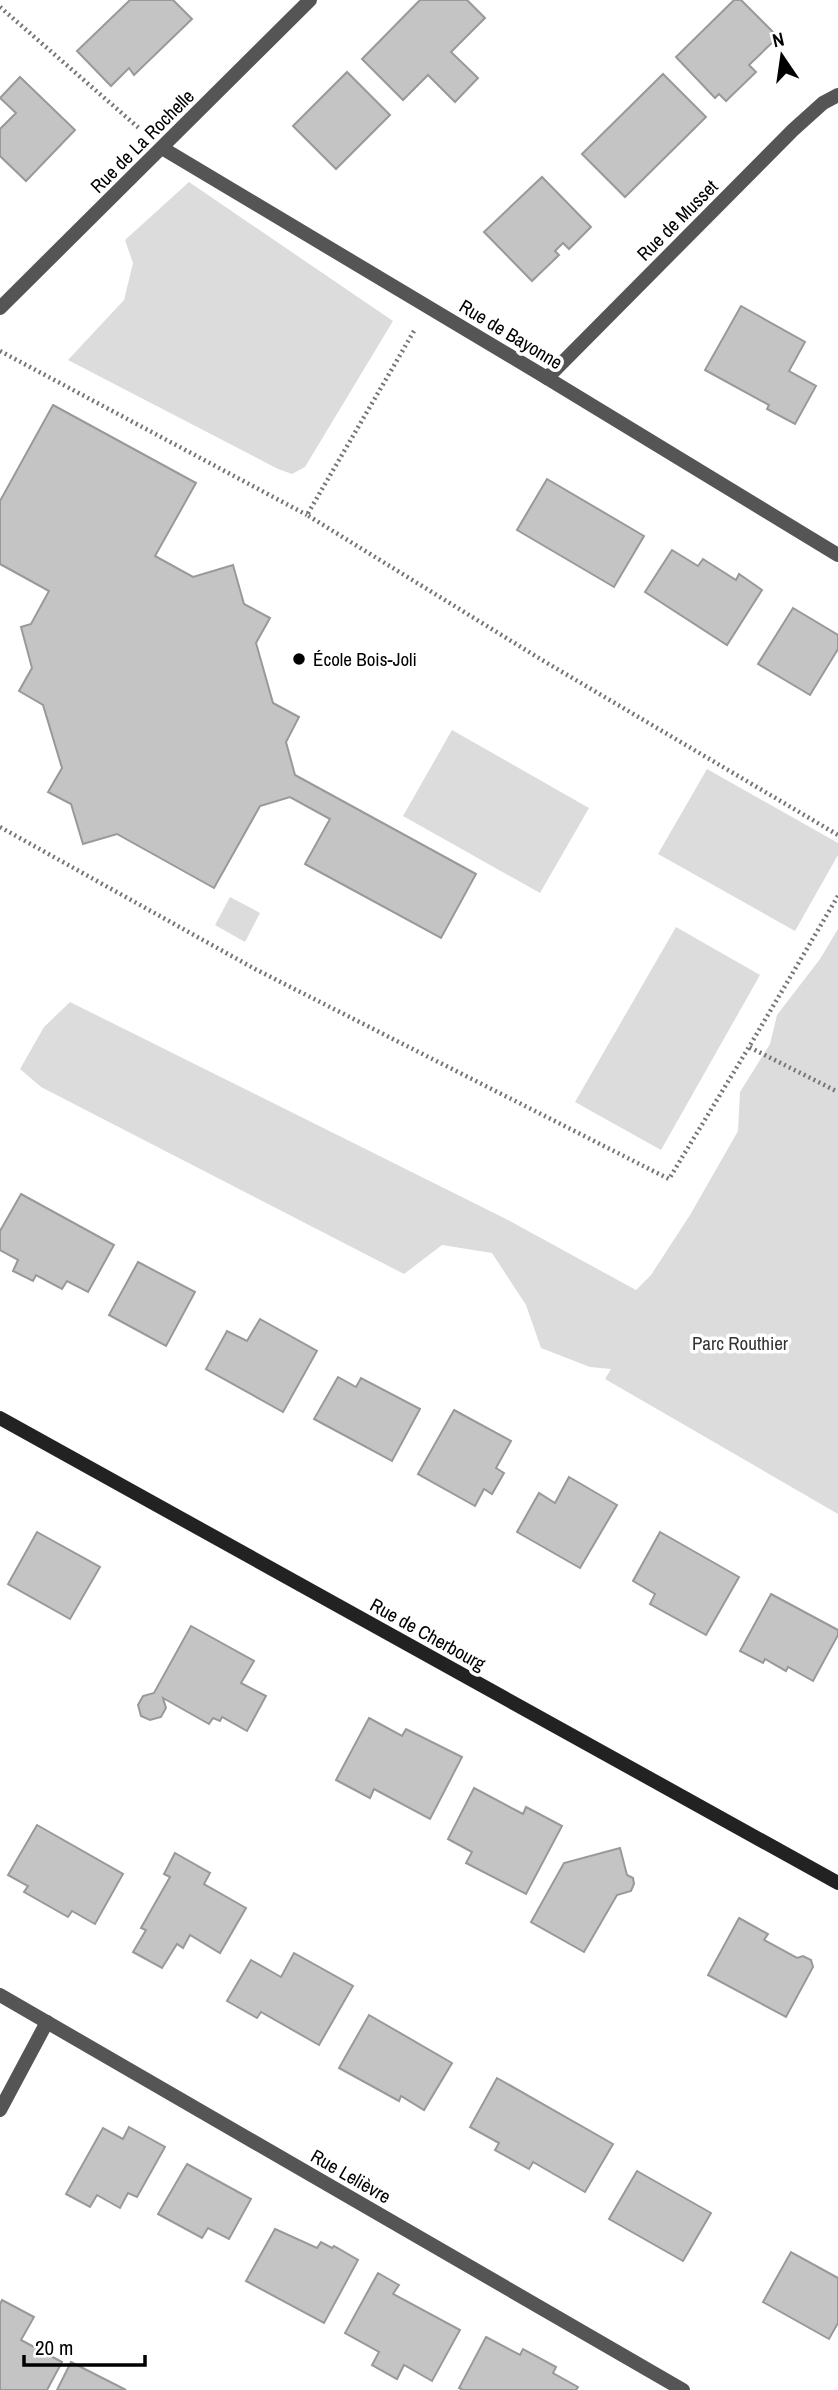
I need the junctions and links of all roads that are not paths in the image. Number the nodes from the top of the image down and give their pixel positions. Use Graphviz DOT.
graph roads {
  1 [pos="310,0"];
  2 [pos="838,95"];
  3 [pos="162,148"];
  4 [pos="0,308"];
  5 [pos="547,378"];
  6 [pos="838,555"];
  7 [pos="0,1418"];
  8 [pos="838,1883"];
  9 [pos="0,1995"];
  10 [pos="47,2022"];
  11 [pos="0,2110"];
  12 [pos="683,2390"];
  1 -- 3 [label="street, Rue de La Rochelle"];
  2 -- 5 [label="street, Rue de Musset"];
  3 -- 4 [label="street, Rue de La Rochelle"];
  3 -- 5 [label="street, Rue de Bayonne"];
  5 -- 6 [label="street, Rue de Bayonne"];
  7 -- 8 [label="street, Rue de Cherbourg"];
  9 -- 10 [label="street, Rue Lelièvre"];
  10 -- 11 [label="street"];
  10 -- 12 [label="street, Rue Lelièvre"];
}
